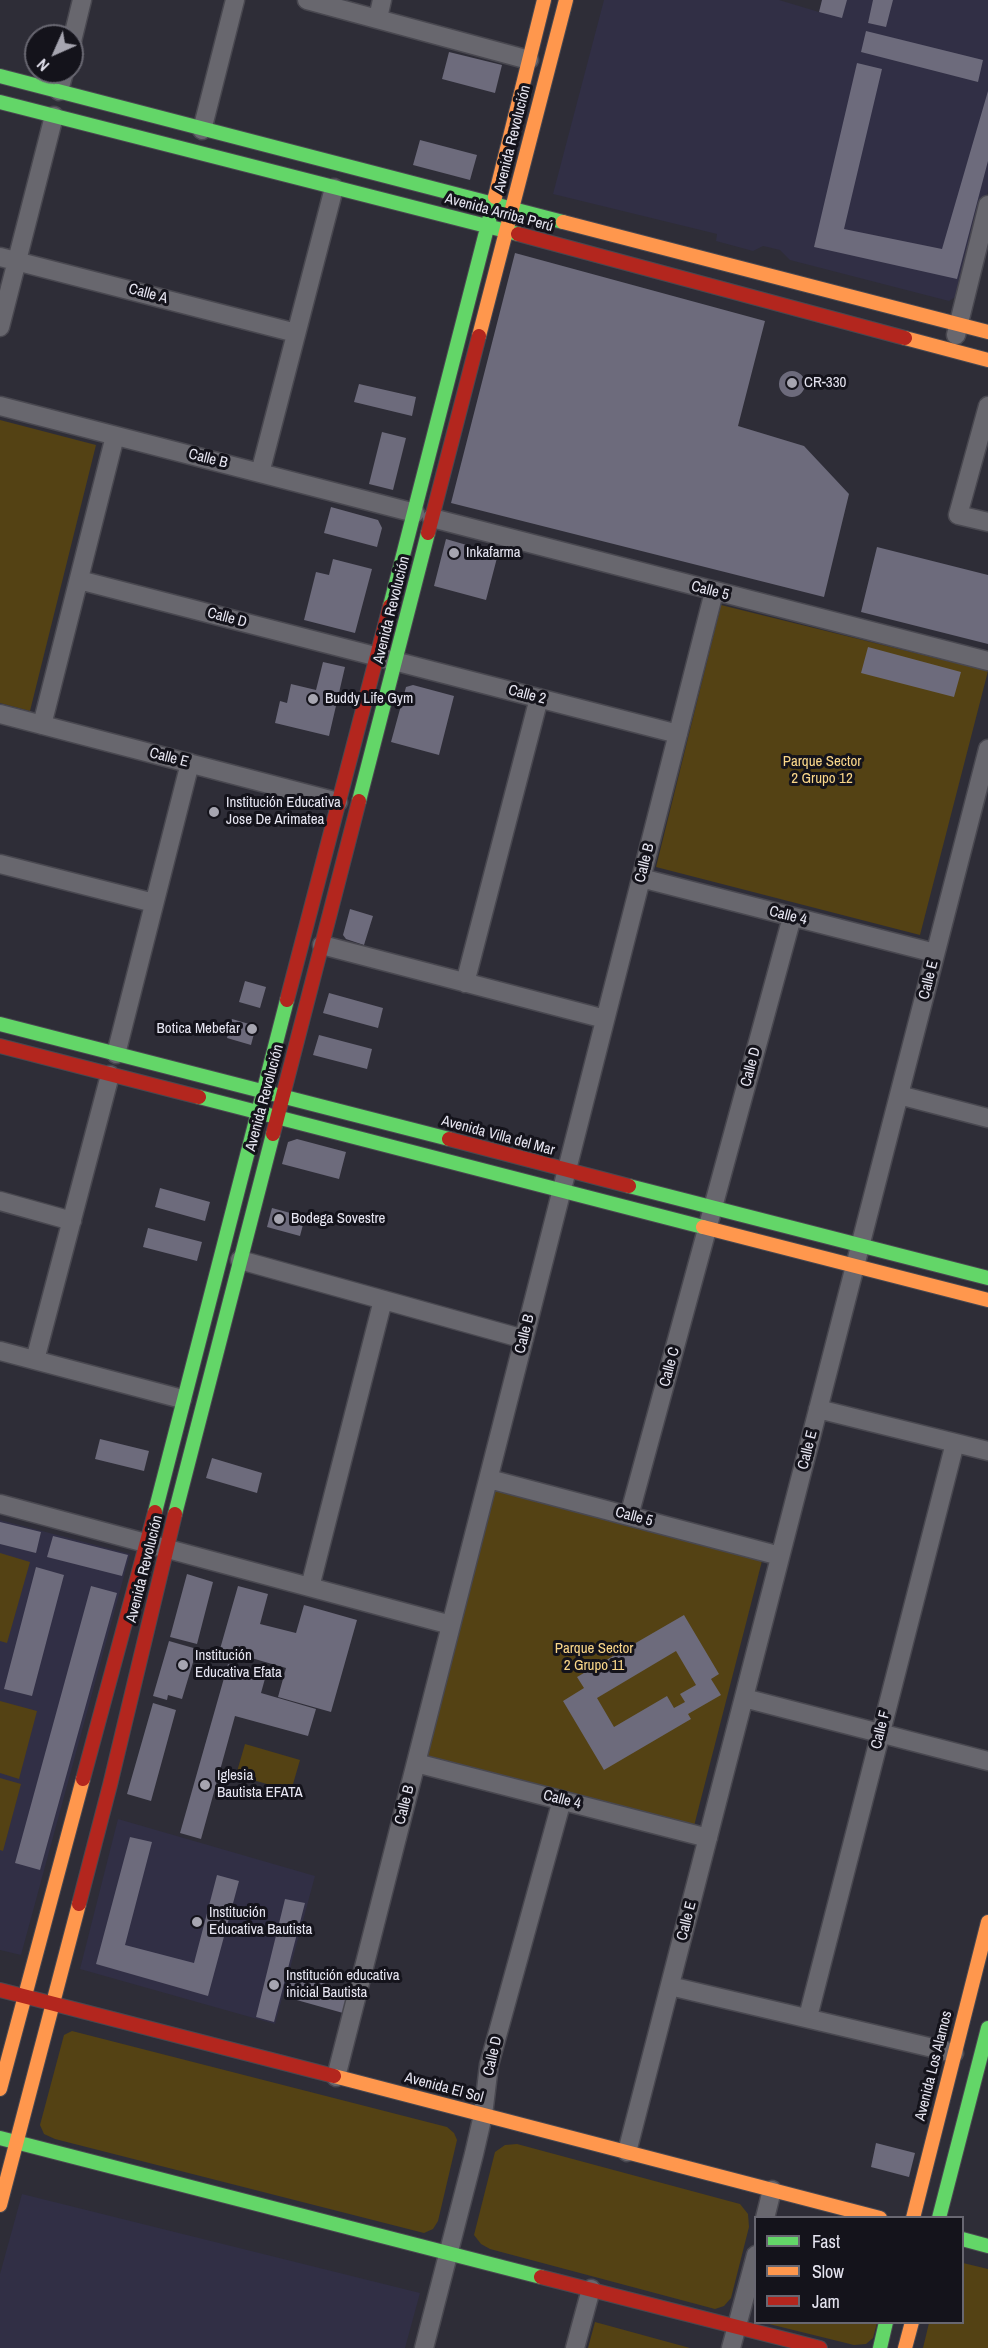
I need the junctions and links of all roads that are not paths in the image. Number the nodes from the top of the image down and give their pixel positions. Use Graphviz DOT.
graph roads {
  1 [pos="82,0"];
  2 [pos="235,0"];
  3 [pos="307,0"];
  4 [pos="382,0"];
  5 [pos="544,0"];
  6 [pos="566,0"];
  7 [pos="378,18"];
  8 [pos="76,24"];
  9 [pos="530,60"];
  10 [pos="0,76"];
  11 [pos="61,84"];
  12 [pos="59,92"];
  13 [pos="0,102"];
  14 [pos="54,116"];
  15 [pos="202,130"];
  16 [pos="334,188"];
  17 [pos="492,204"];
  18 [pos="988,205"];
  19 [pos="512,209"];
  20 [pos="487,226"];
  21 [pos="506,231"];
  22 [pos="8,259"];
  23 [pos="959,324"];
  24 [pos="0,327"];
  25 [pos="988,332"];
  26 [pos="296,333"];
  27 [pos="951,351"];
  28 [pos="988,360"];
  29 [pos="0,406"];
  30 [pos="988,406"];
  31 [pos="115,436"];
  32 [pos="260,473"];
  33 [pos="424,516"];
  34 [pos="988,522"];
  35 [pos="79,580"];
  36 [pos="714,592"];
  37 [pos="376,657"];
  38 [pos="396,661"];
  39 [pos="988,662"];
  40 [pos="539,698"];
  41 [pos="0,714"];
  42 [pos="42,725"];
  43 [pos="678,735"];
  44 [pos="988,749"];
  45 [pos="190,763"];
  46 [pos="338,802"];
  47 [pos="980,815"];
  48 [pos="0,864"];
  49 [pos="641,878"];
  50 [pos="154,903"];
  51 [pos="792,917"];
  52 [pos="322,945"];
  53 [pos="935,953"];
  54 [pos="465,983"];
  55 [pos="605,1020"];
  56 [pos="0,1024"];
  57 [pos="0,1046"];
  58 [pos="116,1054"];
  59 [pos="111,1075"];
  60 [pos="262,1091"];
  61 [pos="899,1095"];
  62 [pos="283,1097"];
  63 [pos="257,1112"];
  64 [pos="277,1118"];
  65 [pos="988,1118"];
  66 [pos="567,1171"];
  67 [pos="562,1191"];
  68 [pos="0,1202"];
  69 [pos="710,1218"];
  70 [pos="72,1221"];
  71 [pos="861,1245"];
  72 [pos="240,1260"];
  73 [pos="855,1265"];
  74 [pos="988,1278"];
  75 [pos="383,1300"];
  76 [pos="988,1300"];
  77 [pos="524,1339"];
  78 [pos="0,1351"];
  79 [pos="35,1360"];
  80 [pos="182,1399"];
  81 [pos="818,1409"];
  82 [pos="955,1443"];
  83 [pos="988,1451"];
  84 [pos="489,1479"];
  85 [pos="0,1504"];
  86 [pos="629,1516"];
  87 [pos="147,1543"];
  88 [pos="166,1548"];
  89 [pos="780,1556"];
  90 [pos="310,1587"];
  91 [pos="452,1625"];
  92 [pos="744,1698"];
  93 [pos="880,1733"];
  94 [pos="988,1761"];
  95 [pos="416,1763"];
  96 [pos="562,1800"];
  97 [pos="708,1838"];
  98 [pos="988,1922"];
  99 [pos="670,1986"];
  100 [pos="0,1989"];
  101 [pos="24,1995"];
  102 [pos="52,2003"];
  103 [pos="808,2017"];
  104 [pos="988,2028"];
  105 [pos="954,2054"];
  106 [pos="983,2066"];
  107 [pos="336,2077"];
  108 [pos="0,2089"];
  109 [pos="483,2115"];
  110 [pos="0,2138"];
  111 [pos="16,2142"];
  112 [pos="627,2152"];
  113 [pos="772,2190"];
  114 [pos="0,2205"];
  115 [pos="765,2216"];
  116 [pos="876,2216"];
  117 [pos="913,2216"];
  118 [pos="939,2216"];
  119 [pos="964,2239"];
  120 [pos="988,2246"];
  121 [pos="449,2253"];
  122 [pos="754,2262"];
  123 [pos="591,2289"];
  124 [pos="886,2324"];
  125 [pos="911,2324"];
  126 [pos="736,2326"];
  127 [pos="424,2348"];
  128 [pos="575,2348"];
  129 [pos="731,2348"];
  130 [pos="820,2348"];
  131 [pos="880,2348"];
  132 [pos="905,2348"];
  1 -- 8 [label="street"];
  2 -- 15 [label="street"];
  3 -- 7 [label="street"];
  4 -- 7 [label="street"];
  5 -- 9 [label="main road, Avenida Revolución"];
  6 -- 19 [label="main road, Avenida Revolución"];
  7 -- 9 [label="street"];
  9 -- 17 [label="main road, Avenida Revolución"];
  10 -- 12 [label="main road, Avenida Arriba Perú"];
  11 -- 12 [label="street"];
  12 -- 15 [label="main road, Avenida Arriba Perú"];
  13 -- 14 [label="main road, Avenida Arriba Perú"];
  14 -- 16 [label="main road, Avenida Arriba Perú"];
  14 -- 22 [label="street"];
  15 -- 17 [label="main road, Avenida Arriba Perú"];
  16 -- 20 [label="main road, Avenida Arriba Perú"];
  16 -- 26 [label="street"];
  17 -- 19 [label="main road, Avenida Arriba Perú"];
  17 -- 20 [label="main road, Avenida Revolución"];
  18 -- 23 [label="street"];
  19 -- 21 [label="main road, Avenida Revolución"];
  19 -- 23 [label="main road, Avenida Arriba Perú"];
  20 -- 21 [label="main road, Avenida Arriba Perú"];
  20 -- 33 [label="main road, Avenida Revolución"];
  21 -- 27 [label="main road, Avenida Arriba Perú"];
  21 -- 33 [label="main road, Avenida Revolución"];
  22 -- 24 [label="street"];
  22 -- 26 [label="street, Calle A"];
  23 -- 25 [label="main road, Avenida Arriba Perú"];
  23 -- 27 [label="street"];
  26 -- 32 [label="street"];
  27 -- 28 [label="main road, Avenida Arriba Perú"];
  29 -- 31 [label="street, Calle B"];
  30 -- 34 [label="street"];
  31 -- 32 [label="street, Calle B"];
  31 -- 35 [label="street"];
  32 -- 33 [label="street, Calle B"];
  33 -- 36 [label="street, Calle 5"];
  33 -- 37 [label="main road, Avenida Revolución"];
  33 -- 38 [label="main road, Avenida Revolución"];
  35 -- 37 [label="street, Calle D"];
  35 -- 42 [label="street"];
  36 -- 39 [label="street, Calle 5"];
  36 -- 43 [label="street, Calle B"];
  37 -- 38 [label="street, Calle 2"];
  37 -- 46 [label="main road, Avenida Revolución"];
  38 -- 40 [label="street, Calle 2"];
  38 -- 52 [label="main road, Avenida Revolución"];
  40 -- 43 [label="street, Calle 2"];
  40 -- 54 [label="street"];
  41 -- 42 [label="street, Calle E"];
  42 -- 45 [label="street, Calle E"];
  43 -- 49 [label="street, Calle B"];
  44 -- 47 [label="street, Calle E"];
  45 -- 46 [label="street, Calle E"];
  45 -- 50 [label="street"];
  46 -- 60 [label="main road, Avenida Revolución"];
  47 -- 53 [label="street, Calle E"];
  48 -- 50 [label="street"];
  49 -- 51 [label="street, Calle 4"];
  49 -- 55 [label="street, Calle B"];
  50 -- 58 [label="street"];
  51 -- 53 [label="street, Calle 4"];
  51 -- 69 [label="street, Calle D"];
  52 -- 54 [label="street"];
  52 -- 62 [label="main road, Avenida Revolución"];
  53 -- 61 [label="street, Calle E"];
  54 -- 55 [label="street"];
  55 -- 66 [label="street, Calle B"];
  56 -- 58 [label="main road, Avenida Villa del Mar"];
  57 -- 59 [label="main road, Avenida Villa del Mar"];
  58 -- 60 [label="main road, Avenida Villa del Mar"];
  59 -- 63 [label="main road, Avenida Villa del Mar"];
  59 -- 70 [label="street"];
  60 -- 62 [label="main road, Avenida Villa del Mar"];
  60 -- 63 [label="main road, Avenida Revolución"];
  61 -- 65 [label="street"];
  61 -- 71 [label="street, Calle E"];
  62 -- 64 [label="main road, Avenida Revolución"];
  62 -- 66 [label="main road, Avenida Villa del Mar"];
  63 -- 64 [label="main road, Avenida Villa del Mar"];
  63 -- 80 [label="main road, Avenida Revolución"];
  64 -- 67 [label="main road, Avenida Villa del Mar"];
  64 -- 72 [label="main road, Avenida Revolución"];
  66 -- 67 [label="street, Calle B"];
  66 -- 69 [label="main road, Avenida Villa del Mar"];
  67 -- 69 [label="main road, Avenida Villa del Mar"];
  67 -- 77 [label="street, Calle B"];
  68 -- 70 [label="street"];
  69 -- 71 [label="main road, Avenida Villa del Mar"];
  69 -- 73 [label="main road, Avenida Villa del Mar"];
  69 -- 86 [label="street, Calle C"];
  70 -- 79 [label="street"];
  71 -- 73 [label="street, Calle E"];
  71 -- 74 [label="main road, Avenida Villa del Mar"];
  72 -- 75 [label="street"];
  72 -- 88 [label="main road, Avenida Revolución"];
  73 -- 76 [label="main road, Avenida Villa del Mar"];
  73 -- 81 [label="street, Calle E"];
  75 -- 77 [label="street"];
  75 -- 90 [label="street"];
  77 -- 84 [label="street, Calle B"];
  78 -- 79 [label="street"];
  79 -- 80 [label="street"];
  80 -- 87 [label="main road, Avenida Revolución"];
  81 -- 82 [label="street"];
  81 -- 89 [label="street, Calle E"];
  82 -- 83 [label="street"];
  82 -- 93 [label="street, Calle F"];
  84 -- 86 [label="street, Calle 5"];
  84 -- 91 [label="street, Calle B"];
  85 -- 87 [label="street"];
  86 -- 89 [label="street, Calle 5"];
  87 -- 88 [label="street"];
  87 -- 101 [label="main road, Avenida Revolución"];
  88 -- 90 [label="street"];
  88 -- 102 [label="main road, Avenida Revolución"];
  89 -- 92 [label="street, Calle E"];
  90 -- 91 [label="street"];
  91 -- 95 [label="street, Calle B"];
  92 -- 93 [label="street"];
  92 -- 97 [label="street, Calle E"];
  93 -- 94 [label="street"];
  93 -- 103 [label="street, Calle F"];
  95 -- 96 [label="street, Calle 4"];
  95 -- 107 [label="street, Calle B"];
  96 -- 97 [label="street, Calle 4"];
  96 -- 109 [label="street, Calle D"];
  97 -- 99 [label="street, Calle E"];
  98 -- 105 [label="main road, Avenida Los Alamos"];
  99 -- 103 [label="street"];
  99 -- 112 [label="street, Calle E"];
  100 -- 101 [label="main road, Avenida El Sol"];
  101 -- 102 [label="main road, Avenida El Sol"];
  101 -- 108 [label="main road, Avenida Revolución"];
  102 -- 107 [label="main road, Avenida El Sol"];
  102 -- 111 [label="main road, Avenida Revolución"];
  103 -- 105 [label="street"];
  104 -- 106 [label="main road"];
  105 -- 117 [label="main road, Avenida Los Alamos"];
  106 -- 118 [label="main road"];
  107 -- 109 [label="main road, Avenida El Sol"];
  109 -- 112 [label="main road, Avenida El Sol"];
  109 -- 121 [label="street, Calle D"];
  110 -- 111 [label="main road"];
  111 -- 114 [label="main road, Avenida Revolución"];
  111 -- 121 [label="main road"];
  112 -- 113 [label="main road, Avenida El Sol"];
  113 -- 115 [label="street"];
  113 -- 116 [label="main road, Avenida El Sol"];
  119 -- 120 [label="main road"];
  121 -- 123 [label="main road"];
  121 -- 127 [label="street, Calle D"];
  122 -- 126 [label="street"];
  123 -- 126 [label="main road"];
  123 -- 128 [label="street"];
  124 -- 131 [label="main road"];
  125 -- 132 [label="main road"];
  126 -- 129 [label="street"];
  126 -- 130 [label="main road"];
}
